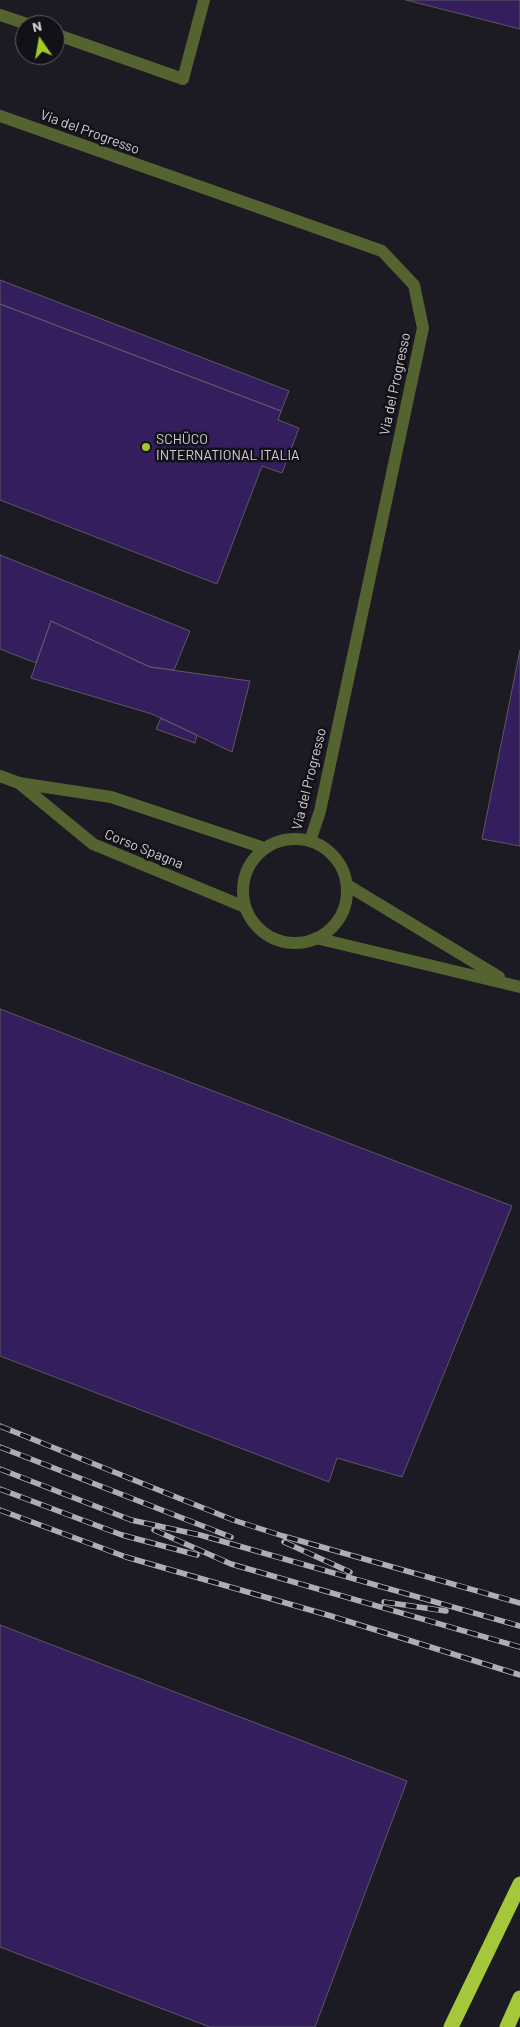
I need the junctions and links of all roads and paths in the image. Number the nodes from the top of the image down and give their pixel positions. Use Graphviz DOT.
graph roads {
  1 [pos="204,0"];
  2 [pos="0,14"];
  3 [pos="15,20"];
  4 [pos="65,38"];
  5 [pos="0,116"];
  6 [pos="0,776"];
  7 [pos="19,783"];
  8 [pos="310,841"];
  9 [pos="264,848"];
  10 [pos="347,885"];
  11 [pos="245,907"];
  12 [pos="316,938"];
  13 [pos="515,986"];
  14 [pos="520,1884"];
  15 [pos="520,1998"];
  16 [pos="451,2027"];
  17 [pos="507,2027"];
  1 -- 4 [label="street"];
  2 -- 3 [label="street"];
  5 -- 8 [label="street, Via del Progresso"];
  6 -- 7 [label="street, Corso Spagna"];
  7 -- 9 [label="street, Corso Spagna"];
  7 -- 11 [label="street, Corso Spagna"];
  8 -- 9 [label="street"];
  8 -- 10 [label="street"];
  9 -- 11 [label="street"];
  10 -- 12 [label="street"];
  10 -- 13 [label="street"];
  11 -- 12 [label="street"];
  12 -- 13 [label="street"];
  14 -- 16 [label="highway"];
  15 -- 17 [label="highway"];
}
